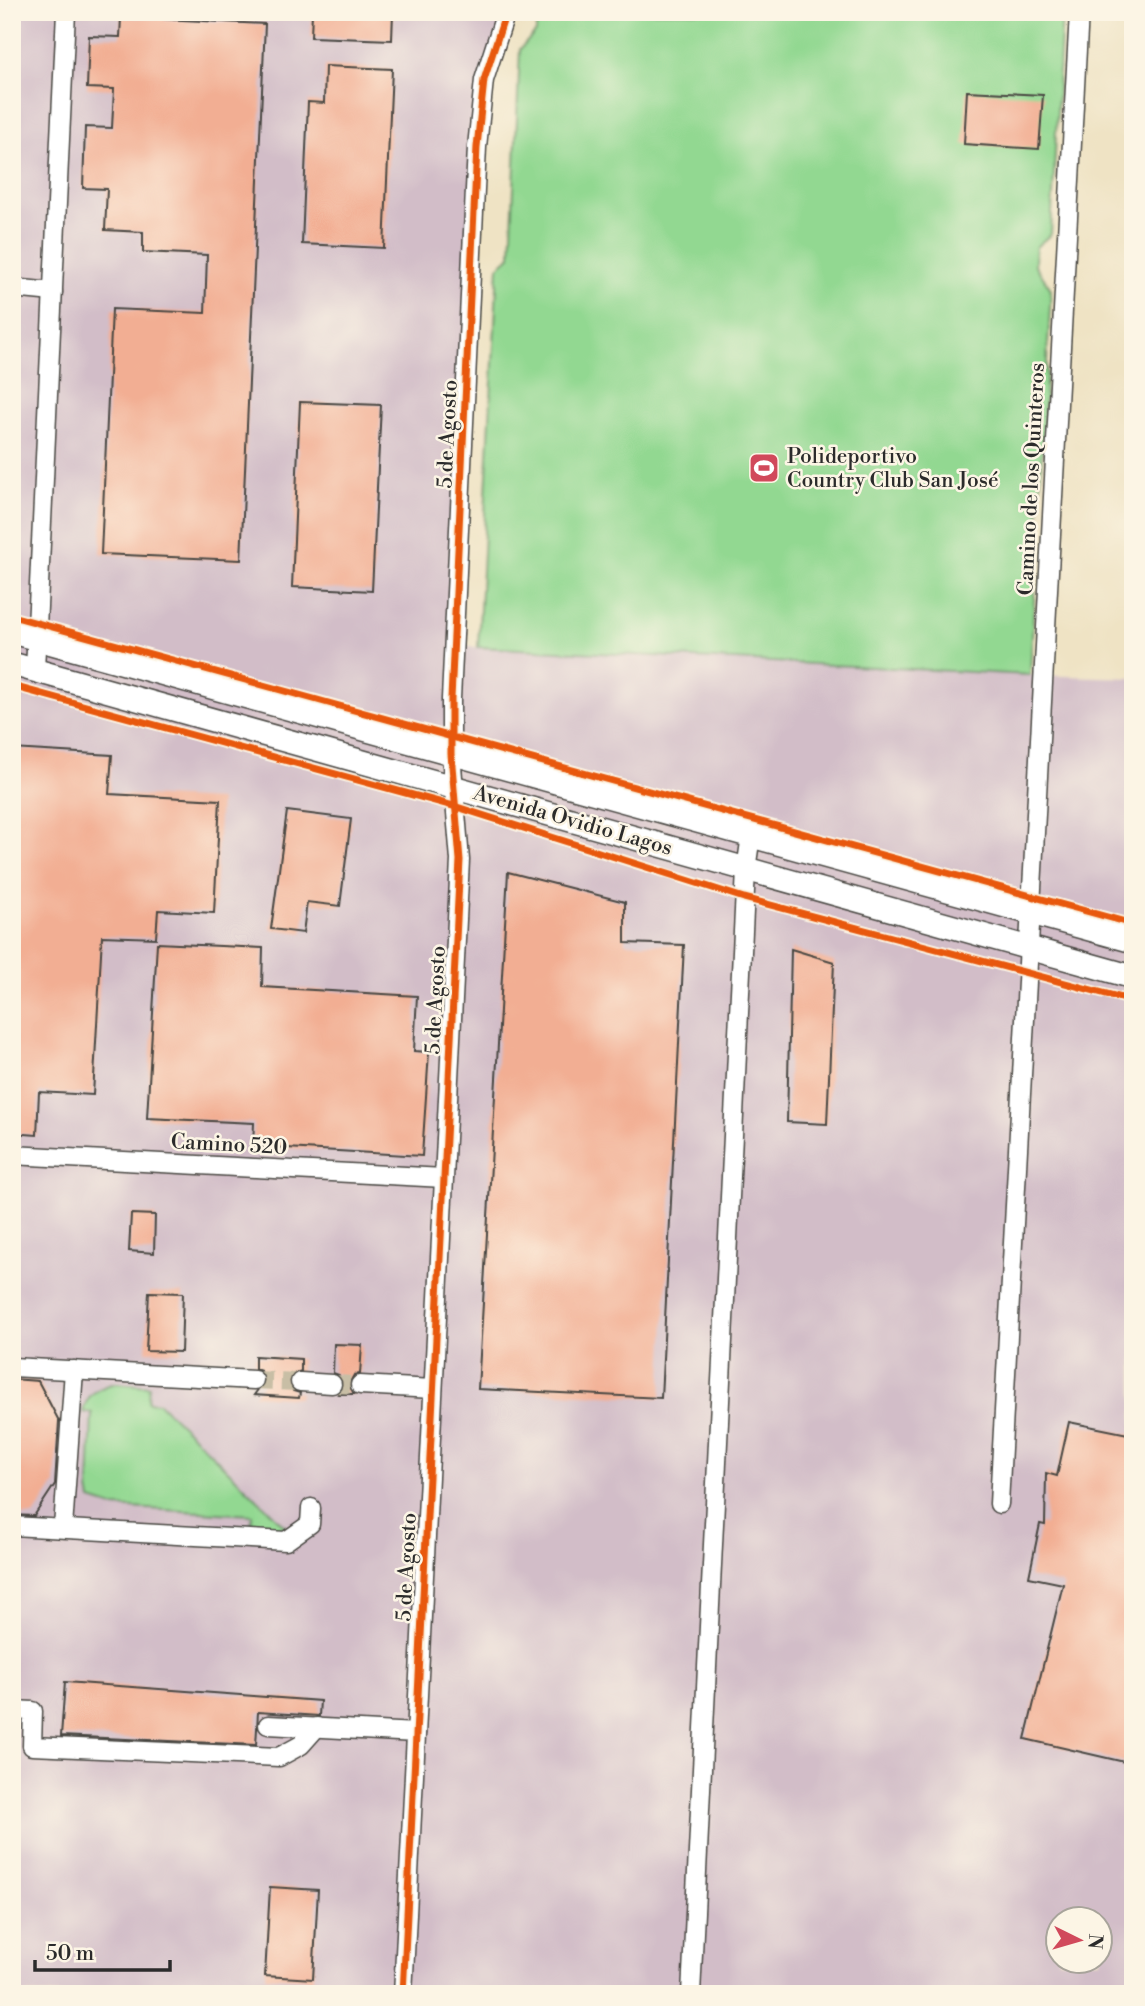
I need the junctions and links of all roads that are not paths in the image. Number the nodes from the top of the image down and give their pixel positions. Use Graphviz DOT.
graph roads {
  1 [pos="66,12"];
  2 [pos="506,12"];
  3 [pos="1079,12"];
  4 [pos="12,288"];
  5 [pos="53,292"];
  6 [pos="12,632"];
  7 [pos="37,639"];
  8 [pos="12,664"];
  9 [pos="35,670"];
  10 [pos="451,754"];
  11 [pos="456,787"];
  12 [pos="751,835"];
  13 [pos="746,870"];
  14 [pos="1032,913"];
  15 [pos="1133,940"];
  16 [pos="1028,948"];
  17 [pos="1133,977"];
  18 [pos="12,1155"];
  19 [pos="444,1178"];
  20 [pos="12,1367"];
  21 [pos="74,1370"];
  22 [pos="254,1380"];
  23 [pos="300,1382"];
  24 [pos="332,1384"];
  25 [pos="360,1385"];
  26 [pos="433,1389"];
  27 [pos="999,1504"];
  28 [pos="311,1508"];
  29 [pos="12,1526"];
  30 [pos="63,1528"];
  31 [pos="12,1710"];
  32 [pos="268,1724"];
  33 [pos="317,1727"];
  34 [pos="416,1733"];
  35 [pos="403,1994"];
  36 [pos="691,1994"];
  1 -- 5 [label="street"];
  2 -- 10 [label="street, 5 de Agosto"];
  3 -- 14 [label="street, Camino de los Quinteros"];
  4 -- 5 [label="street"];
  5 -- 7 [label="street"];
  6 -- 7 [label="main road, Avenida Ovidio Lagos"];
  7 -- 9 [label="street"];
  7 -- 10 [label="main road, Avenida Ovidio Lagos"];
  8 -- 9 [label="main road, Avenida Ovidio Lagos"];
  9 -- 11 [label="main road, Avenida Ovidio Lagos"];
  10 -- 11 [label="street, 5 de Agosto"];
  10 -- 12 [label="main road, Avenida Ovidio Lagos"];
  11 -- 13 [label="main road, Avenida Ovidio Lagos"];
  11 -- 19 [label="street, 5 de Agosto"];
  12 -- 13 [label="street"];
  12 -- 14 [label="main road, Avenida Ovidio Lagos"];
  13 -- 16 [label="main road, Avenida Ovidio Lagos"];
  13 -- 36 [label="street"];
  14 -- 15 [label="main road, Avenida Ovidio Lagos"];
  14 -- 16 [label="street, Camino de los Quinteros"];
  16 -- 17 [label="main road, Avenida Ovidio Lagos"];
  16 -- 27 [label="street, Camino de los Quinteros"];
  18 -- 19 [label="street, Camino 520"];
  19 -- 26 [label="street, 5 de Agosto"];
  20 -- 21 [label="street"];
  21 -- 22 [label="street"];
  21 -- 30 [label="street"];
  23 -- 24 [label="street"];
  25 -- 26 [label="street"];
  26 -- 34 [label="street, 5 de Agosto"];
  28 -- 30 [label="street"];
  29 -- 30 [label="street"];
  31 -- 33 [label="street"];
  32 -- 33 [label="street"];
  33 -- 34 [label="street"];
  34 -- 35 [label="street, 5 de Agosto"];
}
